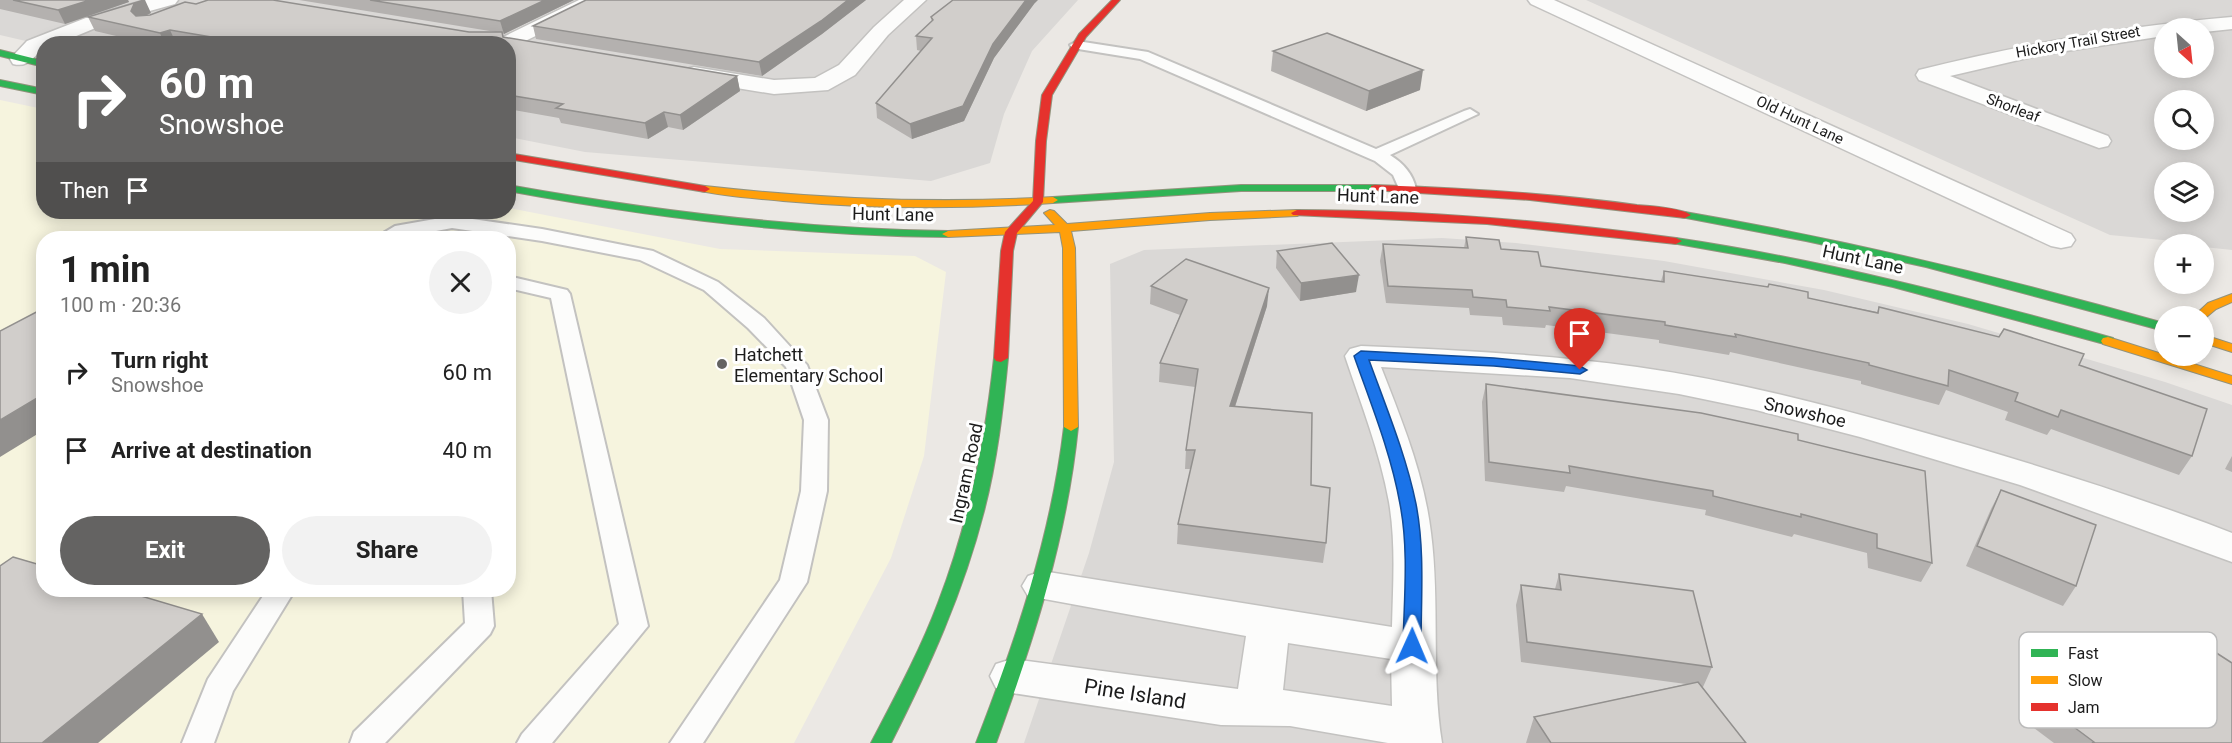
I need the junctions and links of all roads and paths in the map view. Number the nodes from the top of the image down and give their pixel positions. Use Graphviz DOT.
graph roads {
  1 [pos="594,0"];
  2 [pos="916,0"];
  3 [pos="1116,0"];
  4 [pos="1538,0"];
  5 [pos="176,5"];
  6 [pos="2232,23"];
  7 [pos="2214,24"];
  8 [pos="2154,30"];
  9 [pos="2214,31"];
  10 [pos="57,36"];
  11 [pos="103,36"];
  12 [pos="516,37"];
  13 [pos="2232,38"];
  14 [pos="36,44"];
  15 [pos="516,44"];
  16 [pos="1077,45"];
  17 [pos="541,48"];
  18 [pos="36,54"];
  19 [pos="10,56"];
  20 [pos="36,62"];
  21 [pos="0,66"];
  22 [pos="669,69"];
  23 [pos="1927,75"];
  24 [pos="0,83"];
  25 [pos="36,90"];
  26 [pos="1470,114"];
  27 [pos="2099,141"];
  28 [pos="1376,155"];
  29 [pos="516,158"];
  30 [pos="1407,189"];
  31 [pos="516,190"];
  32 [pos="1038,201"];
  33 [pos="1065,229"];
  34 [pos="400,231"];
  35 [pos="515,231"];
  36 [pos="516,231"];
  37 [pos="1011,232"];
  38 [pos="2061,240"];
  39 [pos="516,284"];
  40 [pos="2232,298"];
  41 [pos="2212,306"];
  42 [pos="2154,324"];
  43 [pos="2214,342"];
  44 [pos="2232,348"];
  45 [pos="2154,352"];
  46 [pos="2198,366"];
  47 [pos="2232,380"];
  48 [pos="2232,548"];
  49 [pos="1042,586"];
  50 [pos="277,597"];
  51 [pos="478,597"];
  52 [pos="1269,624"];
  53 [pos="1412,646"];
  54 [pos="1012,675"];
  55 [pos="1258,707"];
  56 [pos="1418,736"];
  57 [pos="198,743"];
  58 [pos="369,743"];
  59 [pos="533,743"];
  60 [pos="686,743"];
  61 [pos="881,743"];
  62 [pos="986,743"];
  1 -- 12 [label="street"];
  2 -- 22 [label="street"];
  3 -- 16 [label="main road"];
  4 -- 38 [label="street, Old Hunt Lane"];
  5 -- 10 [label="street"];
  5 -- 11 [label="street"];
  6 -- 7 [label="street, Hickory Trail Street"];
  8 -- 23 [label="street, Hickory Trail Street"];
  9 -- 13 [label="street"];
  14 -- 19 [label="street"];
  15 -- 17 [label="street"];
  16 -- 28 [label="lane"];
  16 -- 32 [label="main road"];
  18 -- 19 [label="street"];
  19 -- 20 [label="main road"];
  19 -- 21 [label="main road"];
  23 -- 27 [label="street, Shorleaf"];
  24 -- 25 [label="main road"];
  26 -- 28 [label="lane"];
  28 -- 30 [label="lane"];
  29 -- 32 [label="main road, Hunt Lane"];
  30 -- 32 [label="main road, Hunt Lane"];
  30 -- 42 [label="main road, Hunt Lane"];
  31 -- 37 [label="main road, Hunt Lane"];
  32 -- 33 [label="main road"];
  32 -- 37 [label="main road"];
  33 -- 37 [label="main road, Hunt Lane"];
  33 -- 45 [label="main road, Hunt Lane"];
  33 -- 49 [label="main road"];
  34 -- 35 [label="lane"];
  36 -- 60 [label="lane"];
  37 -- 61 [label="main road, Ingram Road"];
  39 -- 59 [label="lane"];
  40 -- 41 [label="main road"];
  43 -- 44 [label="main road"];
  46 -- 47 [label="main road, Hunt Lane"];
  48 -- 53 [label="street, Snowshoe"];
  49 -- 52 [label="street"];
  49 -- 54 [label="main road"];
  50 -- 57 [label="lane"];
  51 -- 58 [label="lane"];
  52 -- 53 [label="street"];
  52 -- 55 [label="street"];
  53 -- 56 [label="street"];
  54 -- 55 [label="street, Pine Island"];
  54 -- 62 [label="main road"];
  55 -- 56 [label="street, Pine Island"];
}
